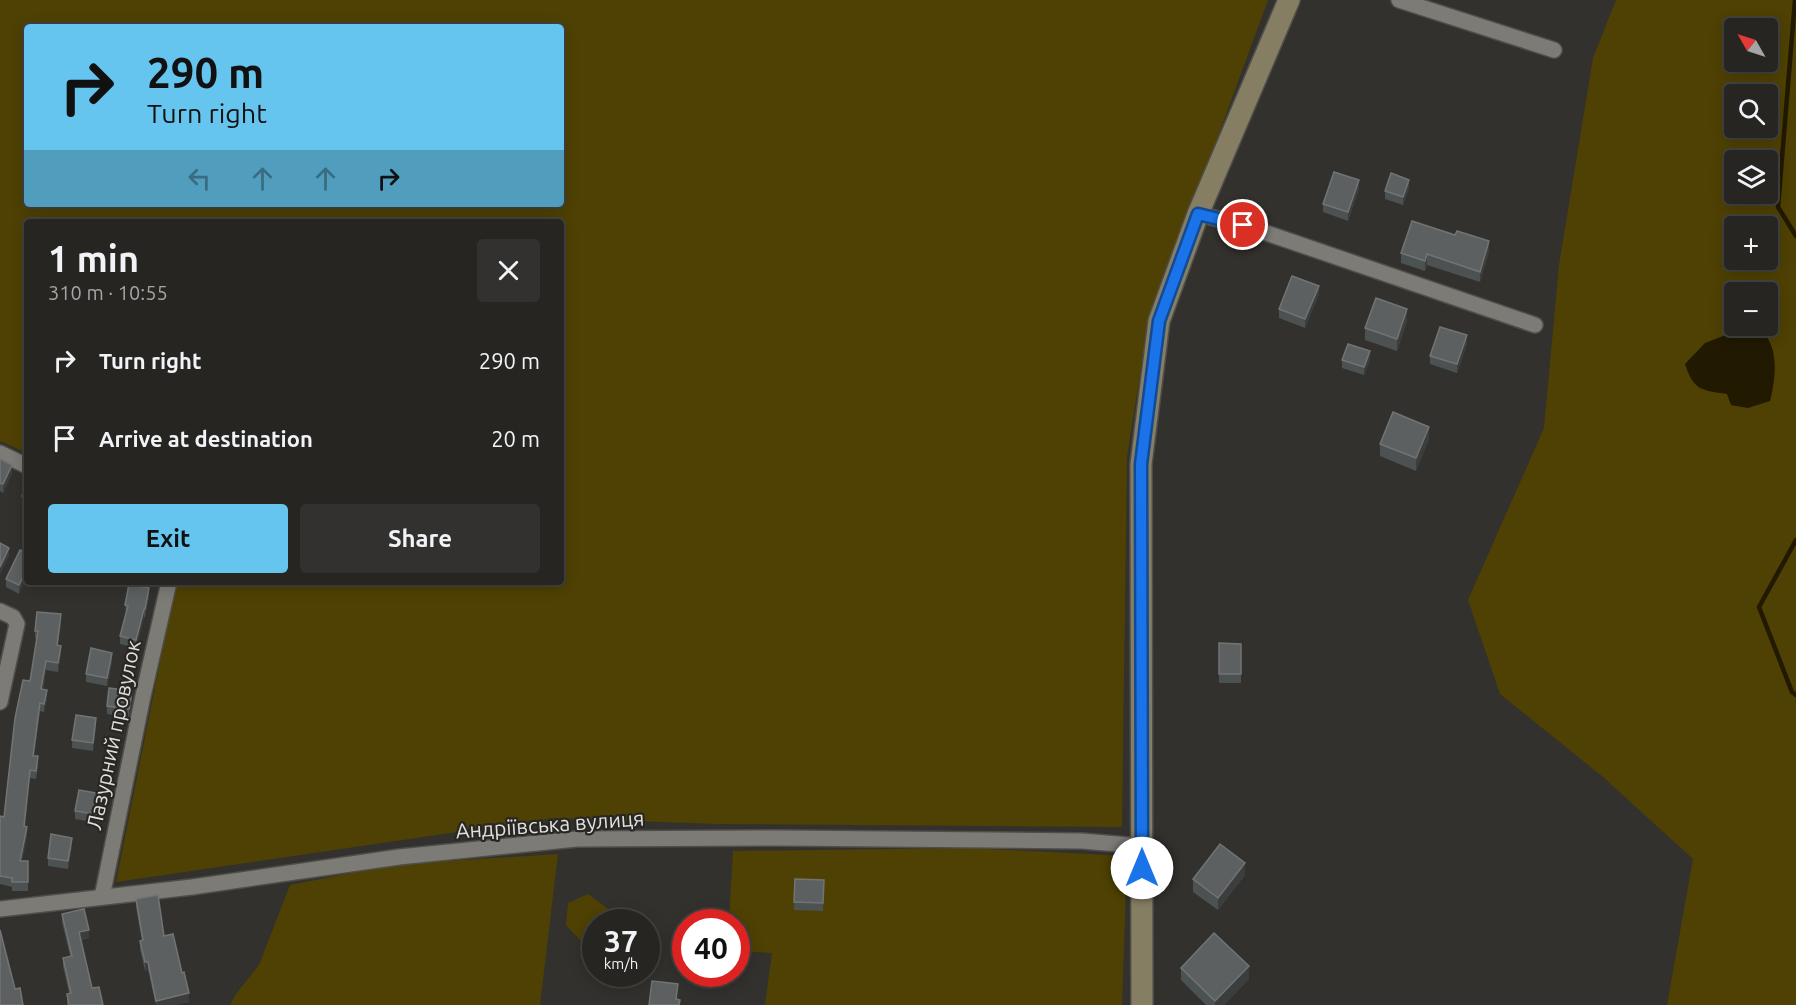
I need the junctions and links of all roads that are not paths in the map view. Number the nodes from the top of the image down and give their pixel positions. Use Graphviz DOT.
graph roads {
  1 [pos="1289,0"];
  2 [pos="1399,0"];
  3 [pos="1554,50"];
  4 [pos="1198,214"];
  5 [pos="1535,325"];
  6 [pos="0,453"];
  7 [pos="24,465"];
  8 [pos="168,585"];
  9 [pos="0,611"];
  10 [pos="0,702"];
  11 [pos="1142,846"];
  12 [pos="102,897"];
  13 [pos="0,909"];
  14 [pos="1142,1005"];
  1 -- 4 [label="street"];
  2 -- 3 [label="street"];
  4 -- 5 [label="street"];
  4 -- 11 [label="street"];
  6 -- 7 [label="street"];
  8 -- 12 [label="street, Лазурний провулок"];
  9 -- 10 [label="street"];
  11 -- 12 [label="street, Андріївська вулиця"];
  11 -- 14 [label="street"];
  12 -- 13 [label="street, Андріївська вулиця"];
}
